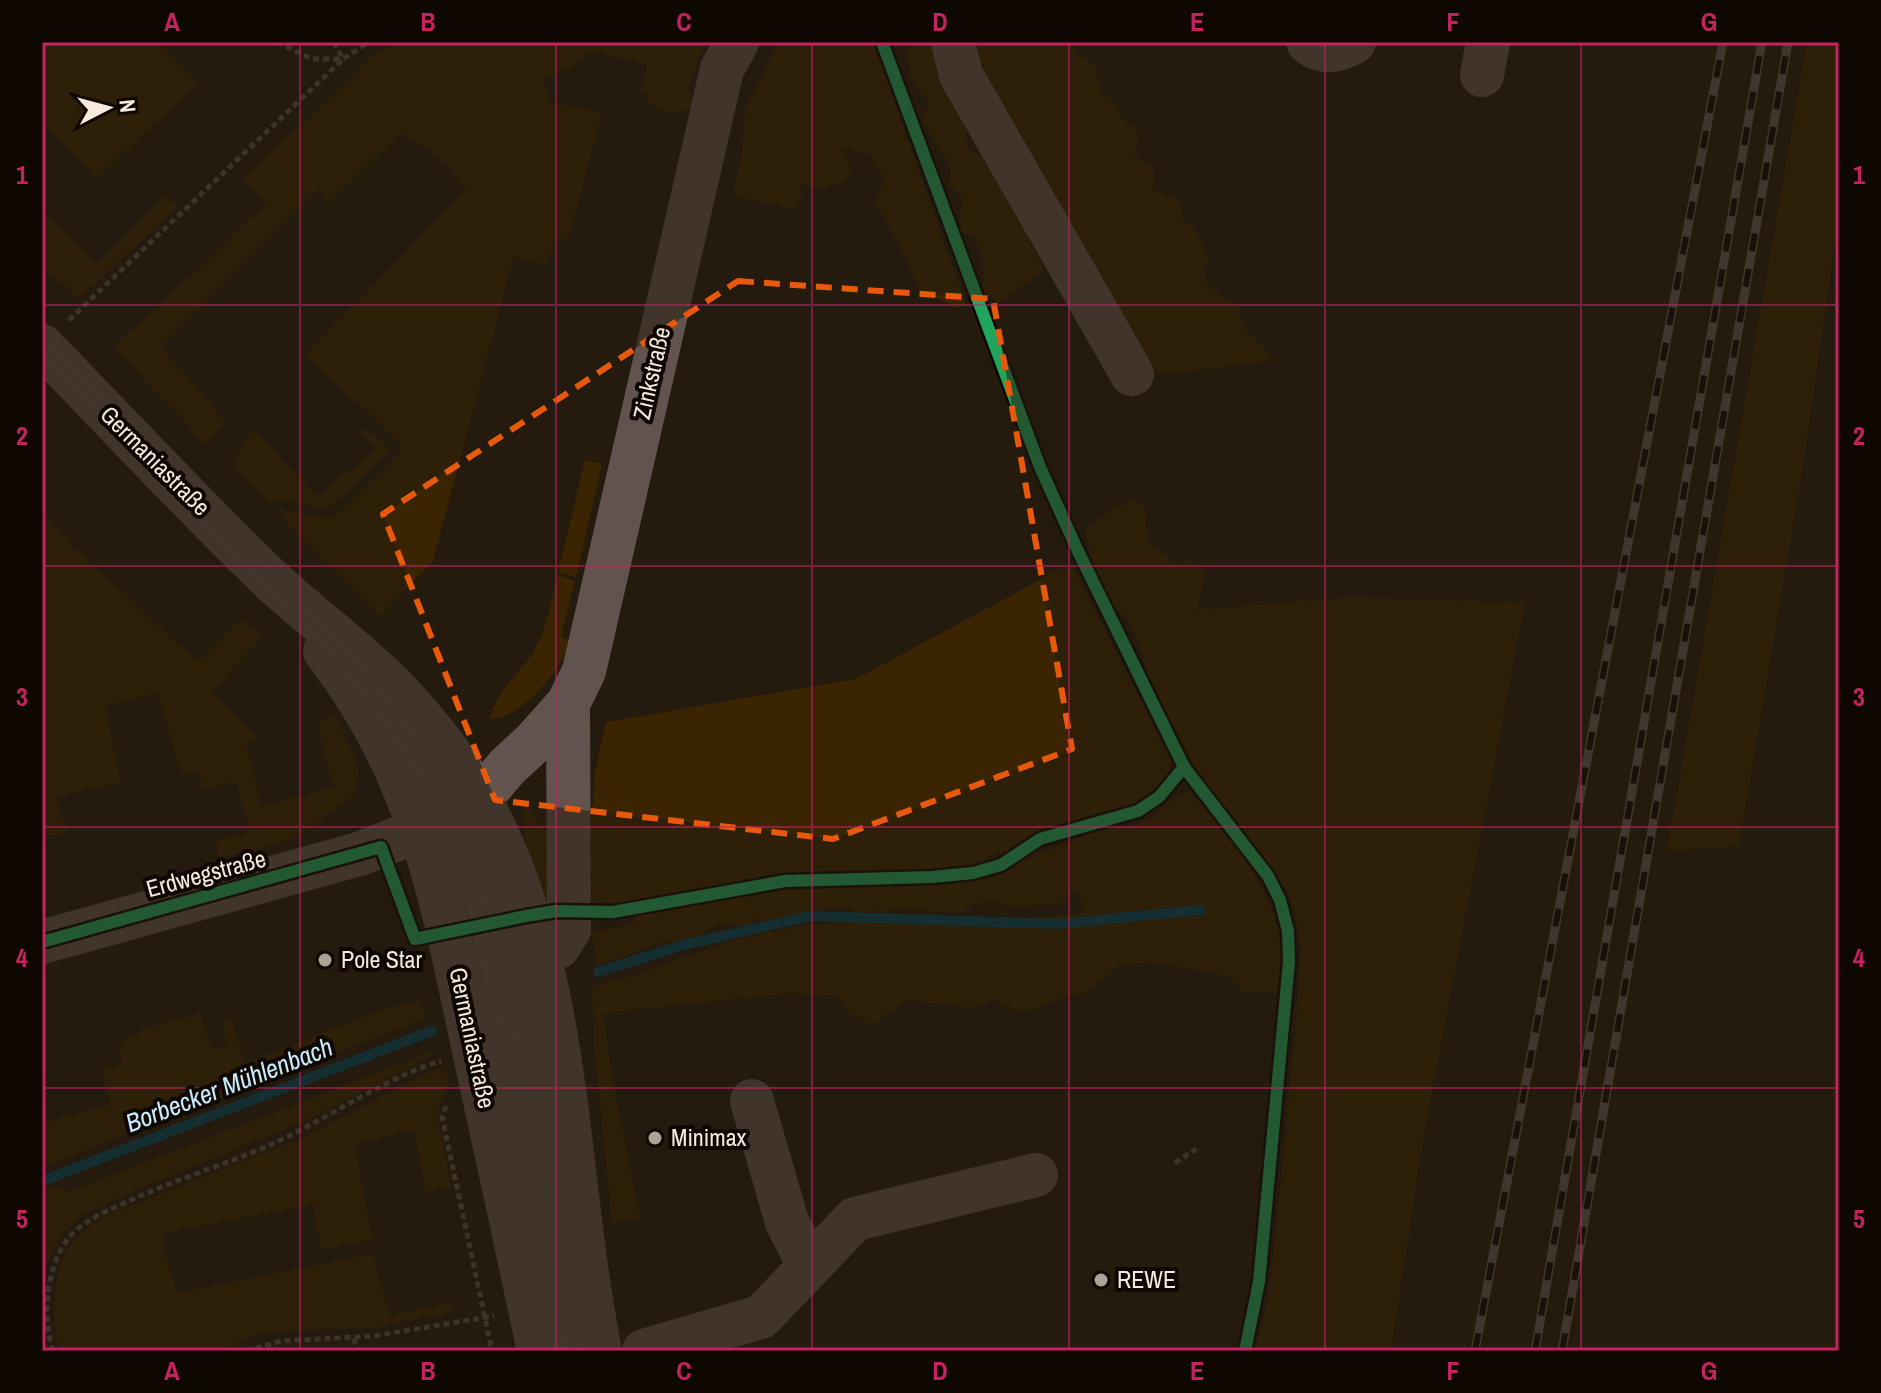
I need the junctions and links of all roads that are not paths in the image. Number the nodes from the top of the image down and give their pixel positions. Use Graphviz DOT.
graph roads {
  1 [pos="737,42"];
  2 [pos="953,42"];
  3 [pos="1308,42"];
  4 [pos="1354,42"];
  5 [pos="50,338"];
  6 [pos="1132,374"];
  7 [pos="267,576"];
  8 [pos="568,704"];
  9 [pos="450,817"];
  10 [pos="557,935"];
  11 [pos="42,942"];
  12 [pos="752,1101"];
  13 [pos="1036,1175"];
  14 [pos="799,1287"];
  15 [pos="534,1330"];
  16 [pos="592,1351"];
  17 [pos="644,1351"];
  1 -- 8 [label="street, Zinkstraße"];
  2 -- 6 [label="street"];
  3 -- 4 [label="street"];
  5 -- 7 [label="main road, Germaniastraße"];
  7 -- 9 [label="main road, Germaniastraße"];
  7 -- 9 [label="main road, Germaniastraße"];
  8 -- 9 [label="street, Zinkstraße"];
  8 -- 10 [label="street, Zinkstraße"];
  9 -- 10 [label="main road, Germaniastraße"];
  9 -- 11 [label="street, Erdwegstraße"];
  9 -- 15 [label="main road, Germaniastraße"];
  9 -- 16 [label="street"];
  10 -- 16 [label="main road, Germaniastraße"];
  12 -- 14 [label="street"];
  13 -- 14 [label="street"];
  14 -- 16 [label="street"];
  14 -- 17 [label="street"];
}
